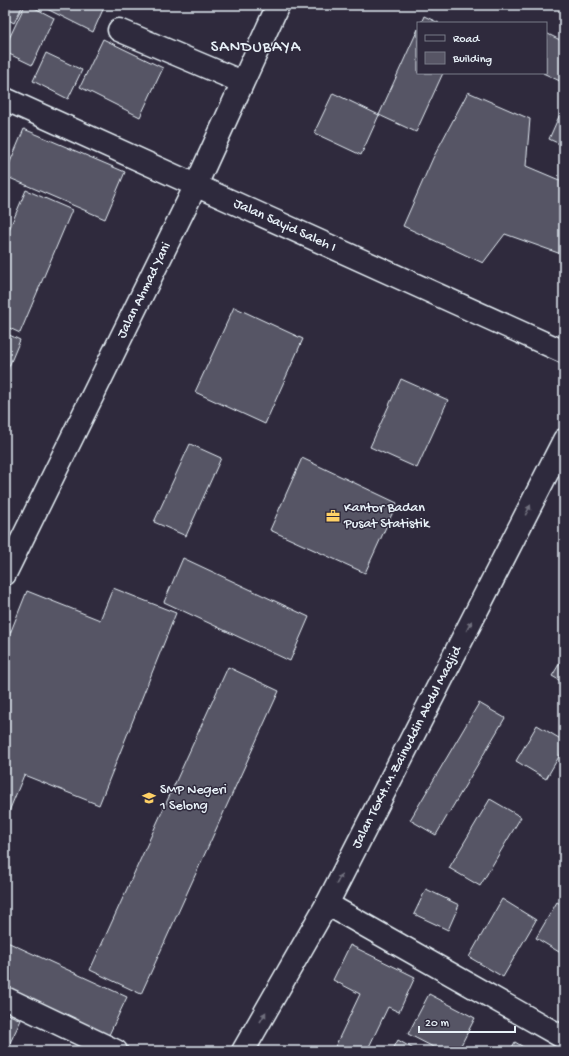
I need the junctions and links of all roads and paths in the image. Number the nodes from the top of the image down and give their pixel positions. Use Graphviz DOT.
graph roads {
  1 [pos="278,5"];
  2 [pos="119,30"];
  3 [pos="242,82"];
  4 [pos="5,99"];
  5 [pos="196,185"];
  6 [pos="564,352"];
  7 [pos="564,440"];
  8 [pos="5,574"];
  9 [pos="327,904"];
  10 [pos="5,998"];
  11 [pos="564,1038"];
  12 [pos="116,1051"];
  13 [pos="243,1051"];
  1 -- 3 [label="street, Jalan Ahmad Yani"];
  2 -- 3 [label="street"];
  3 -- 5 [label="street, Jalan Ahmad Yani"];
  4 -- 5 [label="street, Jalan Sayid Saleh I"];
  5 -- 6 [label="street, Jalan Sayid Saleh I"];
  5 -- 8 [label="street, Jalan Ahmad Yani"];
  9 -- 7 [label="street, Jalan TGKH.M.Zainuddin Abdul Madjid, one-way"];
  9 -- 11 [label="street"];
  13 -- 9 [label="street, Jalan TGKH.M.Zainuddin Abdul Madjid, one-way"];
  10 -- 12 [label="street"];
}
